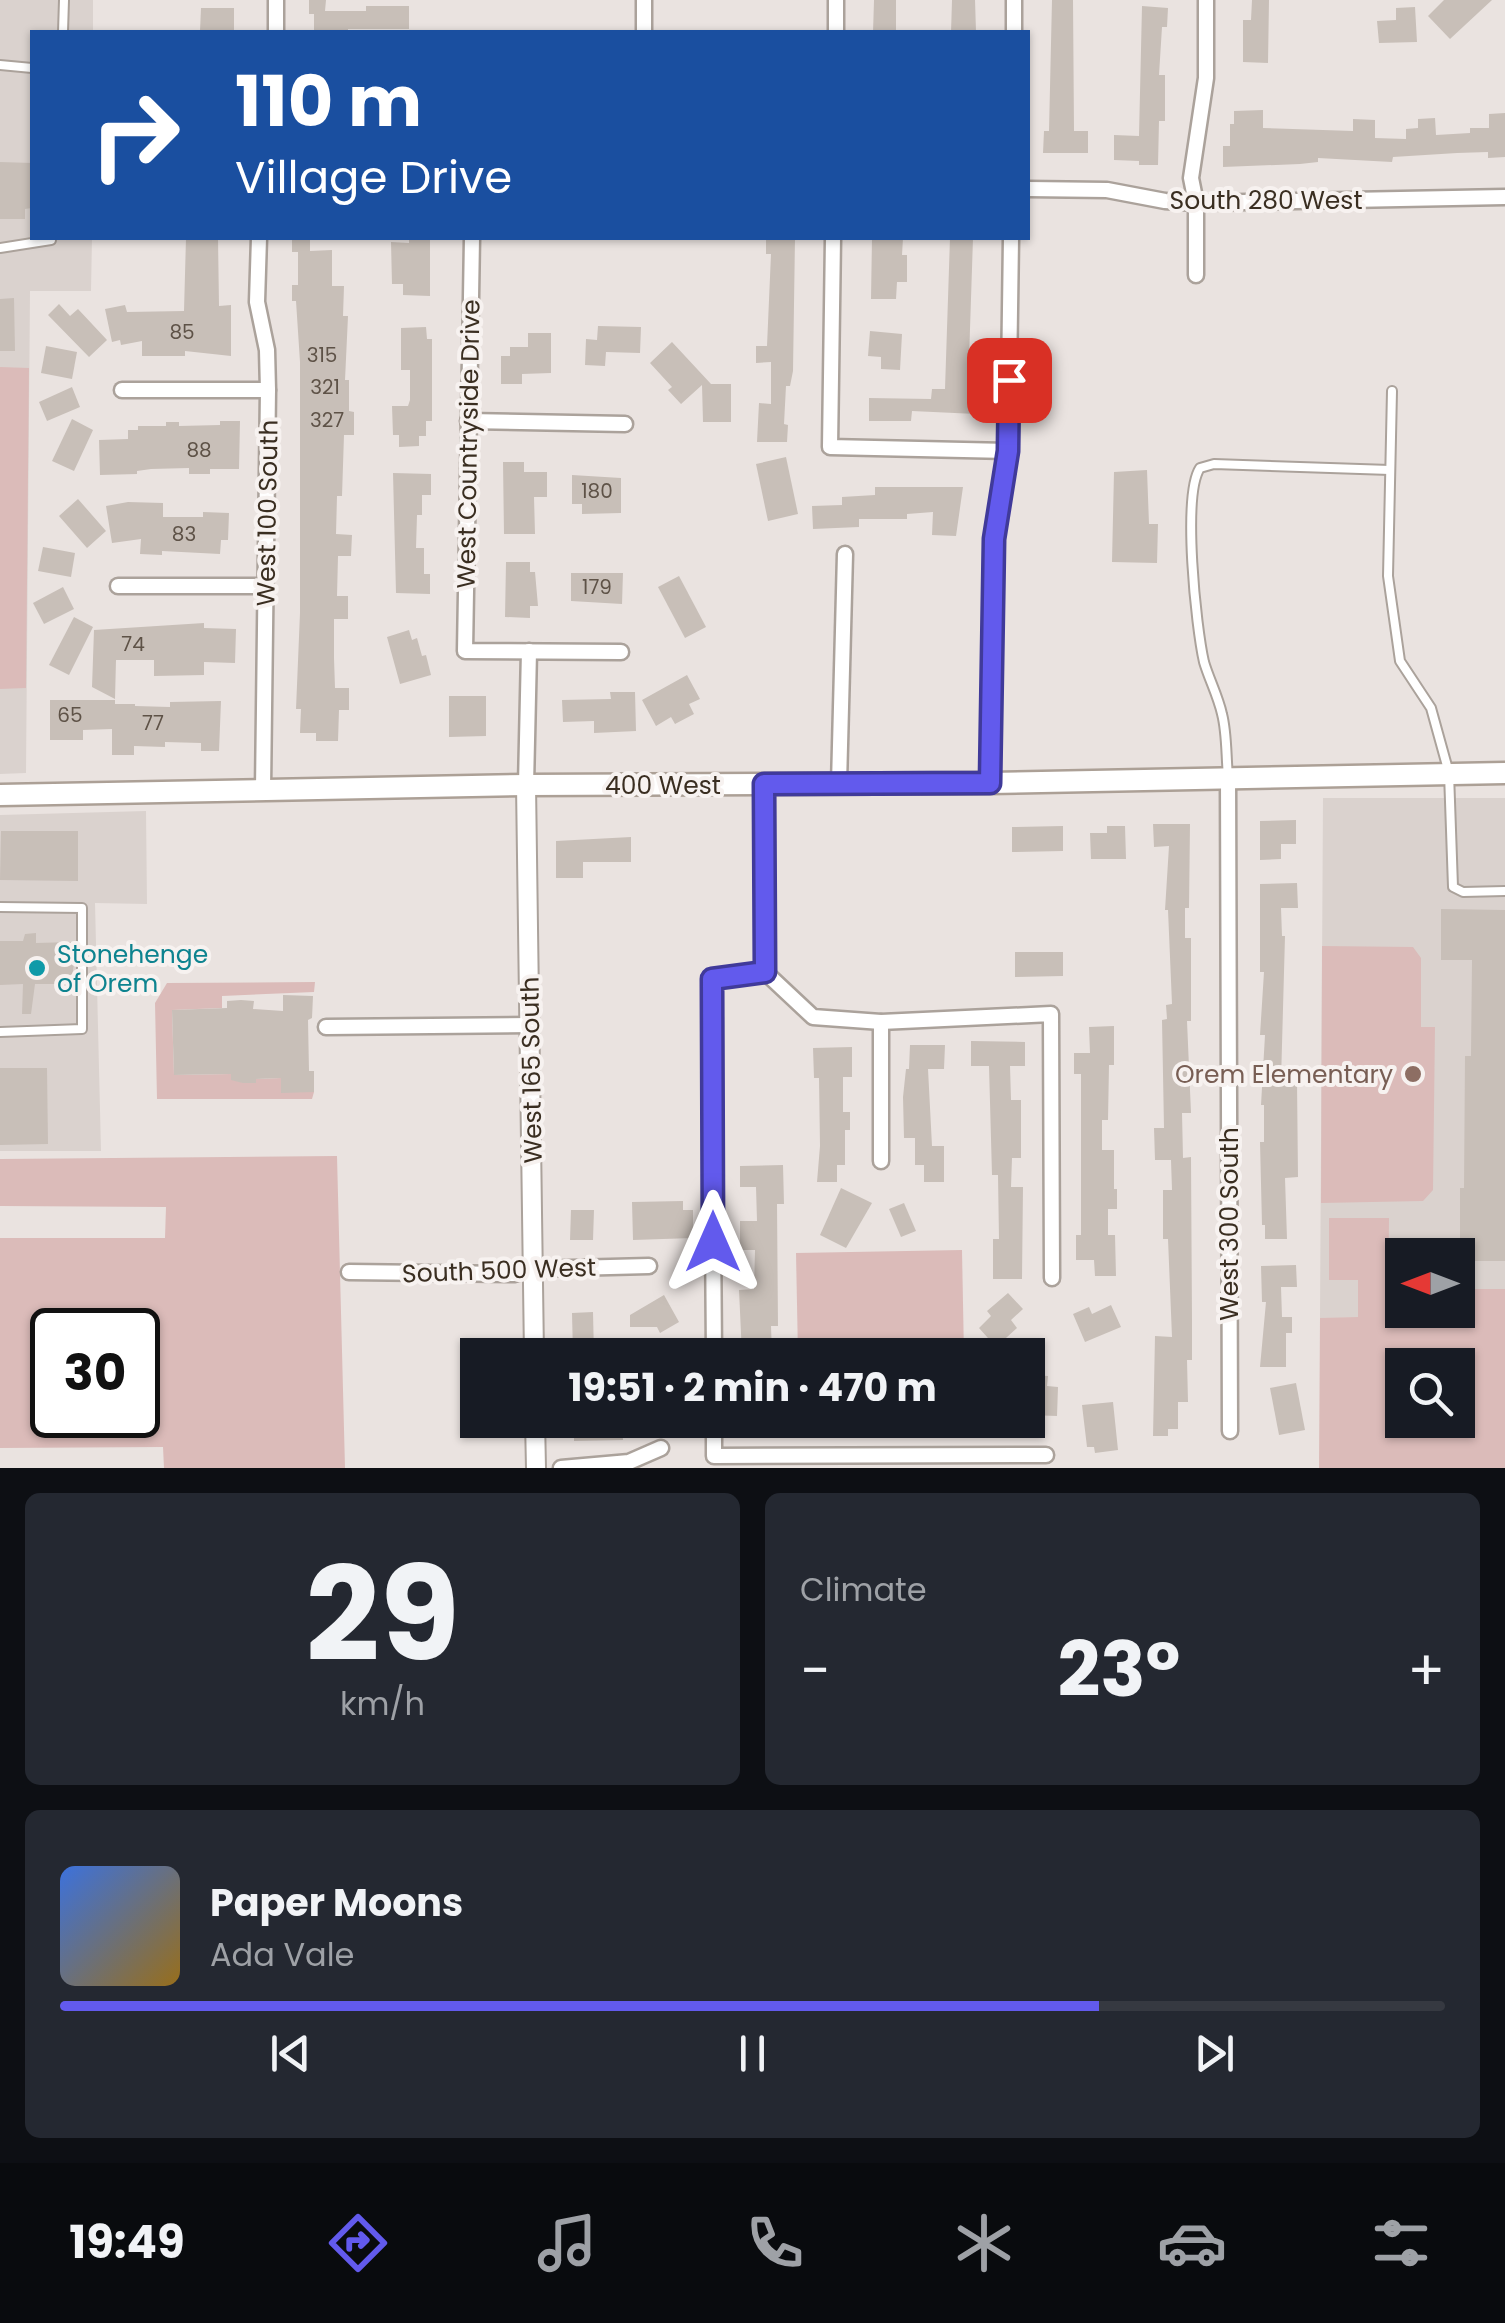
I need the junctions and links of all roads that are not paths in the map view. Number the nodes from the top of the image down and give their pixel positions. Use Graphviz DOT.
graph roads {
  1 [pos="64,0"];
  2 [pos="276,0"];
  3 [pos="644,0"];
  4 [pos="836,0"];
  5 [pos="1014,0"];
  6 [pos="1206,0"];
  7 [pos="63,30"];
  8 [pos="276,30"];
  9 [pos="644,30"];
  10 [pos="836,30"];
  11 [pos="1014,30"];
  12 [pos="0,65"];
  13 [pos="30,68"];
  14 [pos="1030,189"];
  15 [pos="1505,197"];
  16 [pos="1196,203"];
  17 [pos="51,240"];
  18 [pos="260,240"];
  19 [pos="472,240"];
  20 [pos="833,240"];
  21 [pos="1011,240"];
  22 [pos="0,248"];
  23 [pos="1196,276"];
  24 [pos="122,390"];
  25 [pos="268,390"];
  26 [pos="1392,391"];
  27 [pos="468,421"];
  28 [pos="625,424"];
  29 [pos="1008,451"];
  30 [pos="1390,470"];
  31 [pos="845,554"];
  32 [pos="118,586"];
  33 [pos="266,586"];
  34 [pos="528,650"];
  35 [pos="621,652"];
  36 [pos="1505,772"];
  37 [pos="1450,773"];
  38 [pos="1228,776"];
  39 [pos="990,783"];
  40 [pos="764,784"];
  41 [pos="838,784"];
  42 [pos="526,785"];
  43 [pos="263,789"];
  44 [pos="0,794"];
  45 [pos="1505,891"];
  46 [pos="0,907"];
  47 [pos="765,972"];
  48 [pos="882,1022"];
  49 [pos="530,1025"];
  50 [pos="326,1027"];
  51 [pos="0,1032"];
  52 [pos="881,1160"];
  53 [pos="649,1266"];
  54 [pos="533,1269"];
  55 [pos="349,1272"];
  56 [pos="1052,1278"];
  57 [pos="534,1338"];
  58 [pos="714,1338"];
  59 [pos="1230,1431"];
  60 [pos="536,1438"];
  61 [pos="714,1438"];
  62 [pos="661,1448"];
  63 [pos="1046,1455"];
  64 [pos="536,1468"];
  65 [pos="561,1468"];
  1 -- 7 [label="lane"];
  2 -- 8 [label="street"];
  3 -- 9 [label="street"];
  4 -- 10 [label="street"];
  5 -- 11 [label="street"];
  6 -- 16 [label="street"];
  12 -- 13 [label="lane"];
  14 -- 16 [label="street, South 280 West"];
  15 -- 16 [label="street, South 280 West"];
  16 -- 23 [label="street"];
  17 -- 22 [label="lane"];
  18 -- 25 [label="street, West 100 South"];
  19 -- 27 [label="street, West Countryside Drive"];
  20 -- 29 [label="street"];
  21 -- 29 [label="street"];
  24 -- 25 [label="street"];
  25 -- 33 [label="street, West 100 South"];
  26 -- 30 [label="lane"];
  27 -- 28 [label="street"];
  27 -- 34 [label="street, West Countryside Drive"];
  29 -- 39 [label="street"];
  30 -- 37 [label="lane"];
  30 -- 38 [label="lane"];
  31 -- 41 [label="street"];
  32 -- 33 [label="street"];
  33 -- 43 [label="street, West 100 South"];
  34 -- 35 [label="street"];
  34 -- 42 [label="street"];
  36 -- 37 [label="main road, 400 West"];
  37 -- 38 [label="main road, 400 West"];
  37 -- 45 [label="lane"];
  38 -- 39 [label="main road, 400 West"];
  38 -- 59 [label="street, West 300 South"];
  39 -- 41 [label="main road, 400 West"];
  40 -- 41 [label="main road, 400 West"];
  40 -- 42 [label="main road, 400 West"];
  40 -- 47 [label="street"];
  42 -- 43 [label="main road, 400 West"];
  42 -- 49 [label="street, West 165 South"];
  43 -- 44 [label="main road, 400 West"];
  46 -- 51 [label="lane"];
  47 -- 48 [label="street"];
  47 -- 58 [label="street"];
  48 -- 52 [label="street"];
  48 -- 56 [label="street"];
  49 -- 50 [label="street"];
  49 -- 54 [label="street, West 165 South"];
  53 -- 54 [label="street, South 500 West"];
  54 -- 55 [label="street, South 500 West"];
  54 -- 57 [label="street, West 165 South"];
  60 -- 64 [label="street"];
  61 -- 63 [label="street"];
  62 -- 65 [label="street"];
}
